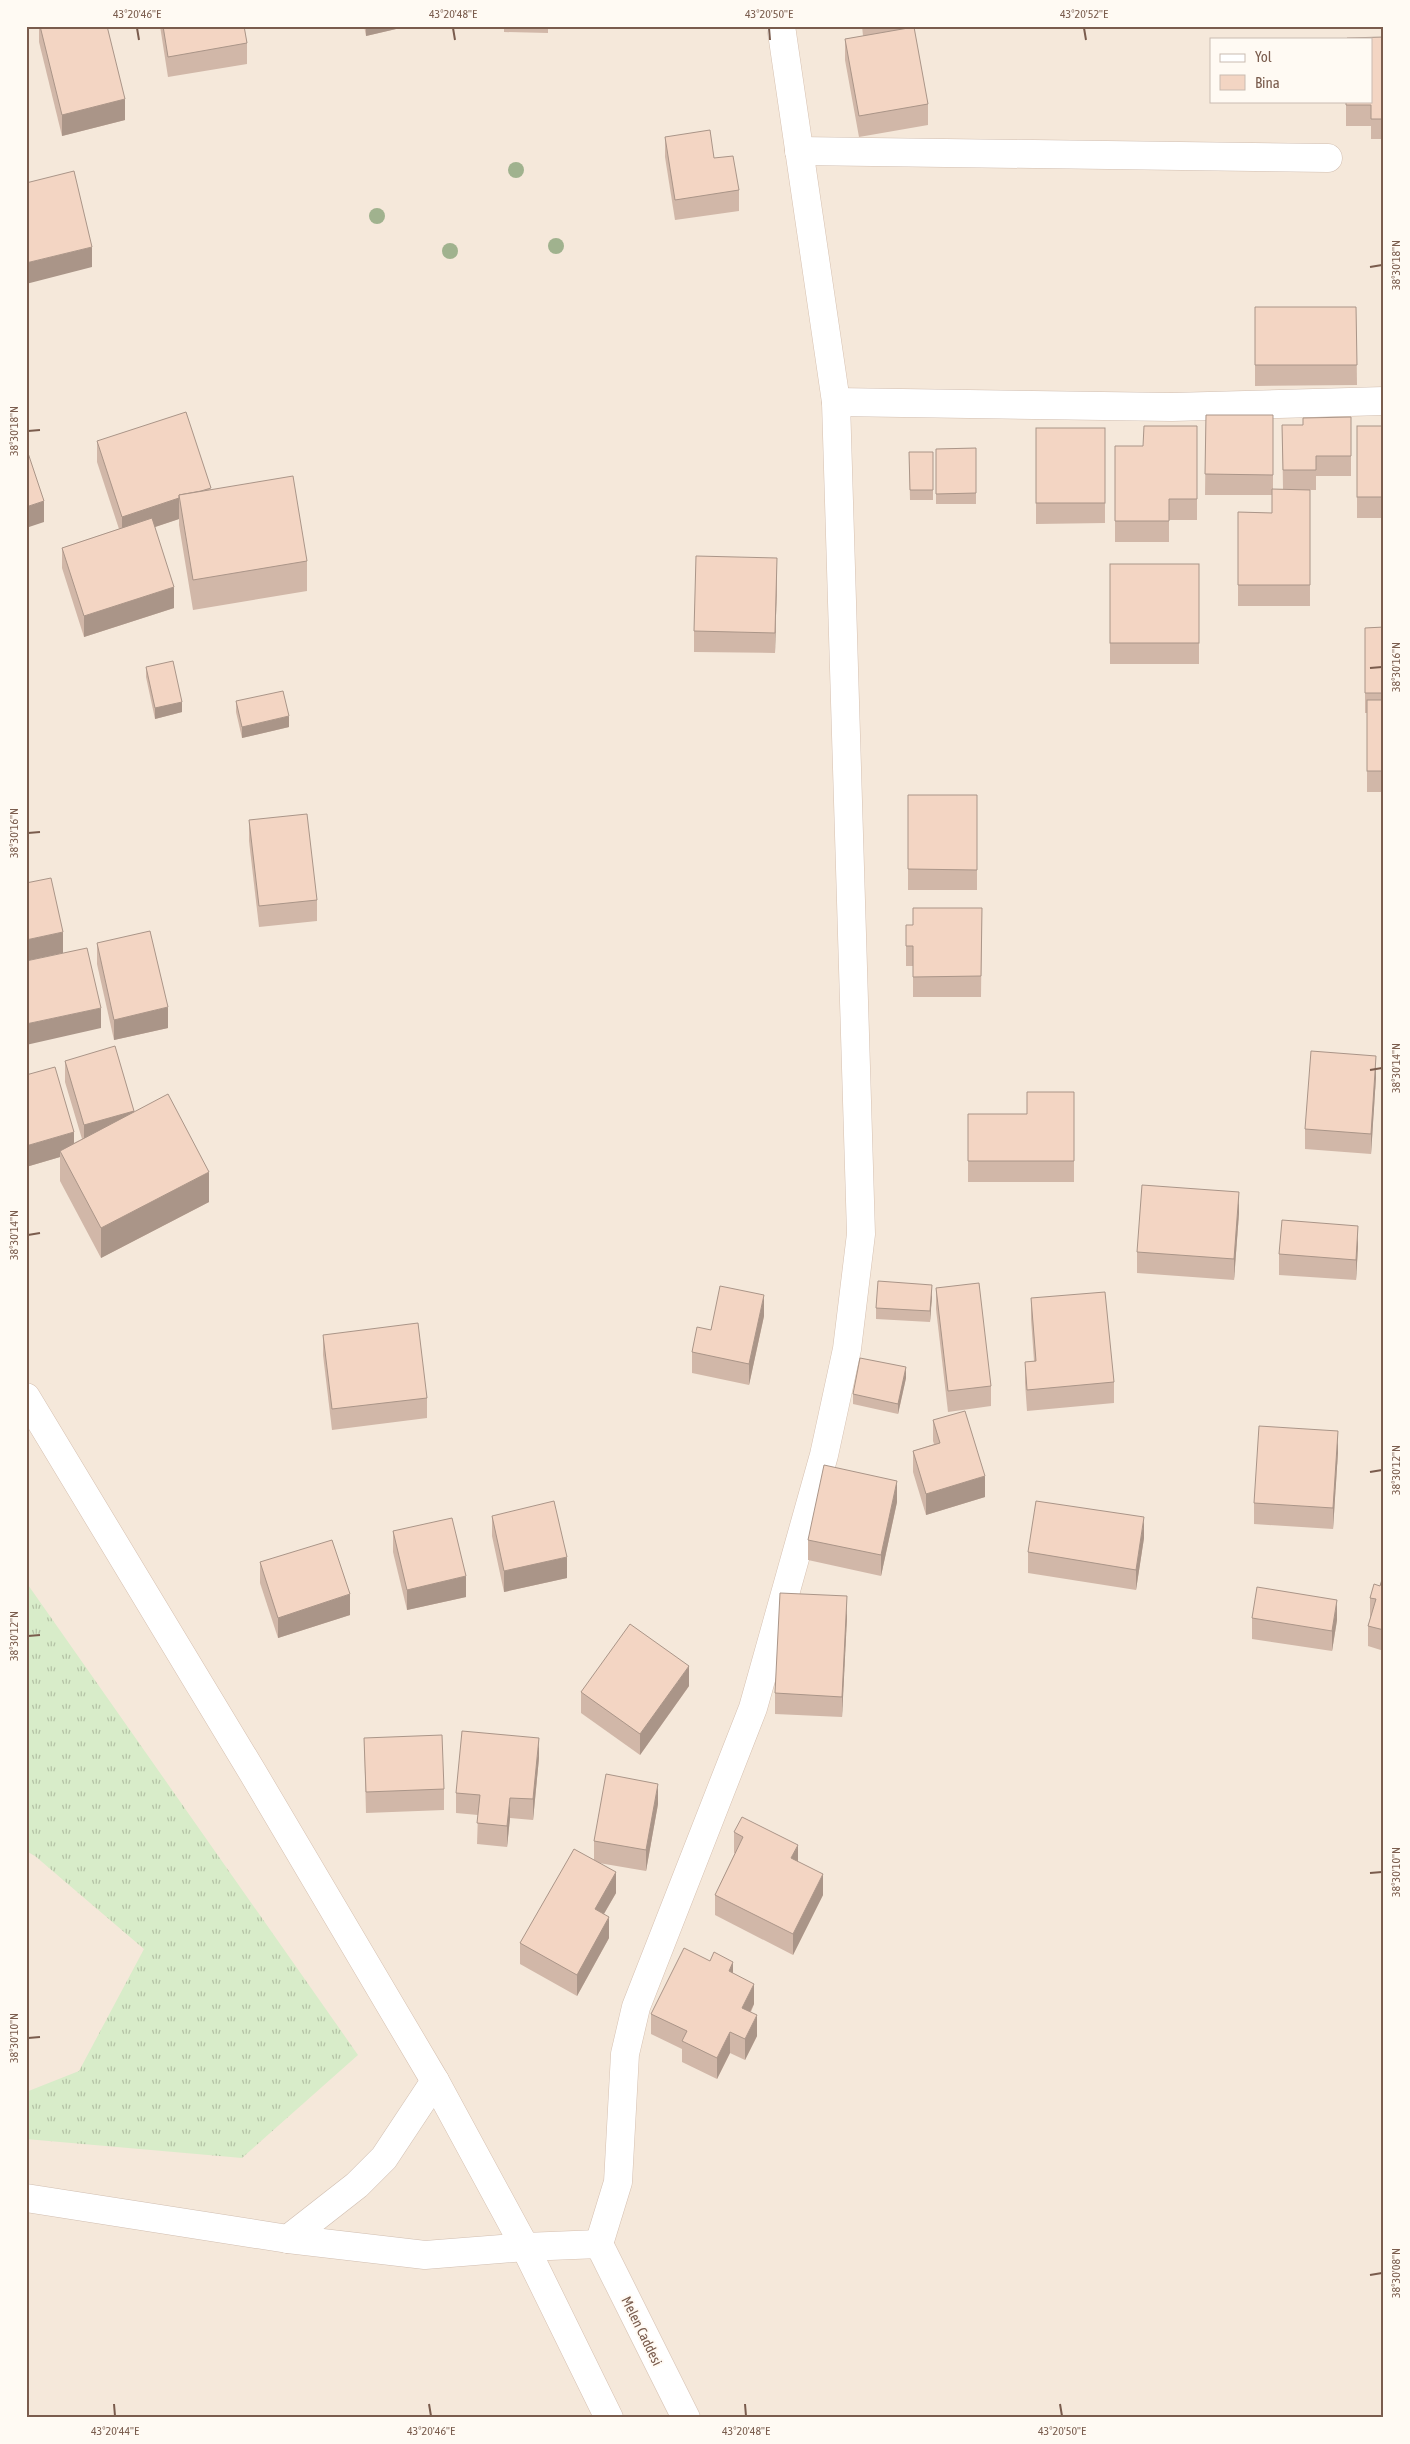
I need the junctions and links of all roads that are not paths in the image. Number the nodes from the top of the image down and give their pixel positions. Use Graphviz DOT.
graph roads {
  1 [pos="780,26"];
  2 [pos="799,151"];
  3 [pos="1328,158"];
  4 [pos="1384,401"];
  5 [pos="836,402"];
  6 [pos="26,1397"];
  7 [pos="435,2081"];
  8 [pos="26,2198"];
  9 [pos="288,2239"];
  10 [pos="599,2244"];
  11 [pos="525,2246"];
  12 [pos="609,2418"];
  13 [pos="686,2418"];
  1 -- 2 [label="street"];
  2 -- 3 [label="street"];
  2 -- 5 [label="street"];
  4 -- 5 [label="street"];
  5 -- 10 [label="street"];
  6 -- 7 [label="street"];
  7 -- 9 [label="street"];
  7 -- 11 [label="street"];
  8 -- 9 [label="street"];
  9 -- 11 [label="street"];
  10 -- 11 [label="street"];
  10 -- 13 [label="street, Melen Caddesi"];
  11 -- 12 [label="street"];
}
